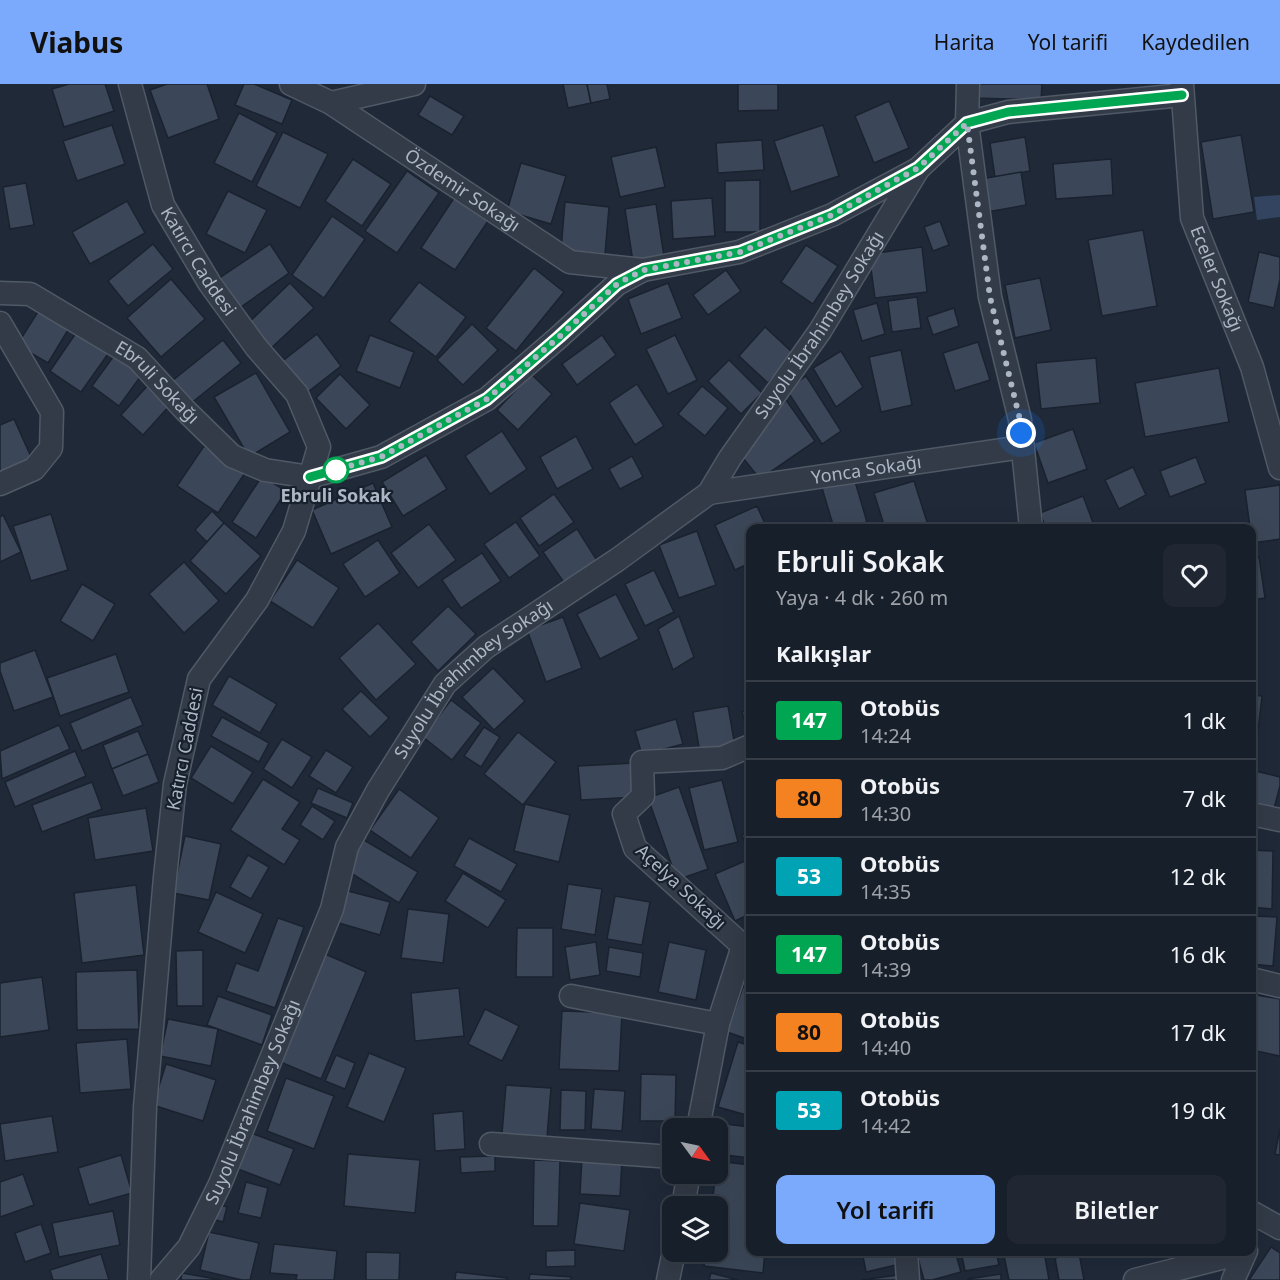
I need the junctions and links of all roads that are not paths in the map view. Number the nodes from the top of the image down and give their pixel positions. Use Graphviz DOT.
graph roads {
  1 [pos="130,84"];
  2 [pos="291,84"];
  3 [pos="414,84"];
  4 [pos="968,84"];
  5 [pos="1182,90"];
  6 [pos="331,103"];
  7 [pos="967,123"];
  8 [pos="918,168"];
  9 [pos="644,270"];
  10 [pos="0,293"];
  11 [pos="0,323"];
  12 [pos="1023,447"];
  13 [pos="1280,468"];
  14 [pos="310,477"];
  15 [pos="0,484"];
  16 [pos="709,493"];
  17 [pos="1031,524"];
  18 [pos="746,748"];
  19 [pos="1256,815"];
  20 [pos="1280,820"];
  21 [pos="746,944"];
  22 [pos="746,947"];
  23 [pos="1256,980"];
  24 [pos="1280,986"];
  25 [pos="571,996"];
  26 [pos="718,1024"];
  27 [pos="700,1118"];
  28 [pos="491,1144"];
  29 [pos="662,1156"];
  30 [pos="1266,1220"];
  31 [pos="1256,1235"];
  32 [pos="906,1256"];
  33 [pos="1222,1256"];
  34 [pos="1244,1256"];
  35 [pos="672,1262"];
  36 [pos="139,1280"];
  37 [pos="161,1280"];
  38 [pos="668,1280"];
  39 [pos="908,1280"];
  40 [pos="1135,1280"];
  41 [pos="1233,1280"];
  1 -- 14 [label="street, Katırcı Caddesi"];
  2 -- 6 [label="street, Özdemir Sokağı"];
  3 -- 6 [label="street"];
  4 -- 7 [label="street"];
  5 -- 7 [label="street"];
  5 -- 13 [label="street, Eceler Sokağı"];
  6 -- 9 [label="street, Özdemir Sokağı"];
  7 -- 8 [label="street"];
  7 -- 12 [label="street"];
  8 -- 9 [label="street"];
  8 -- 16 [label="street, Suyolu İbrahimbey Sokağı"];
  9 -- 14 [label="street"];
  10 -- 14 [label="street, Ebruli Sokağı"];
  11 -- 15 [label="street"];
  12 -- 16 [label="street, Yonca Sokağı"];
  12 -- 17 [label="street"];
  14 -- 36 [label="street, Katırcı Caddesi"];
  16 -- 37 [label="street, Suyolu İbrahimbey Sokağı"];
  18 -- 21 [label="street, Açelya Sokağı"];
  19 -- 20 [label="street"];
  22 -- 26 [label="street"];
  23 -- 24 [label="street"];
  25 -- 26 [label="street"];
  26 -- 27 [label="street"];
  28 -- 29 [label="street"];
  30 -- 31 [label="street"];
  32 -- 39 [label="street"];
  33 -- 40 [label="street"];
  34 -- 41 [label="street"];
  35 -- 38 [label="street"];
}
